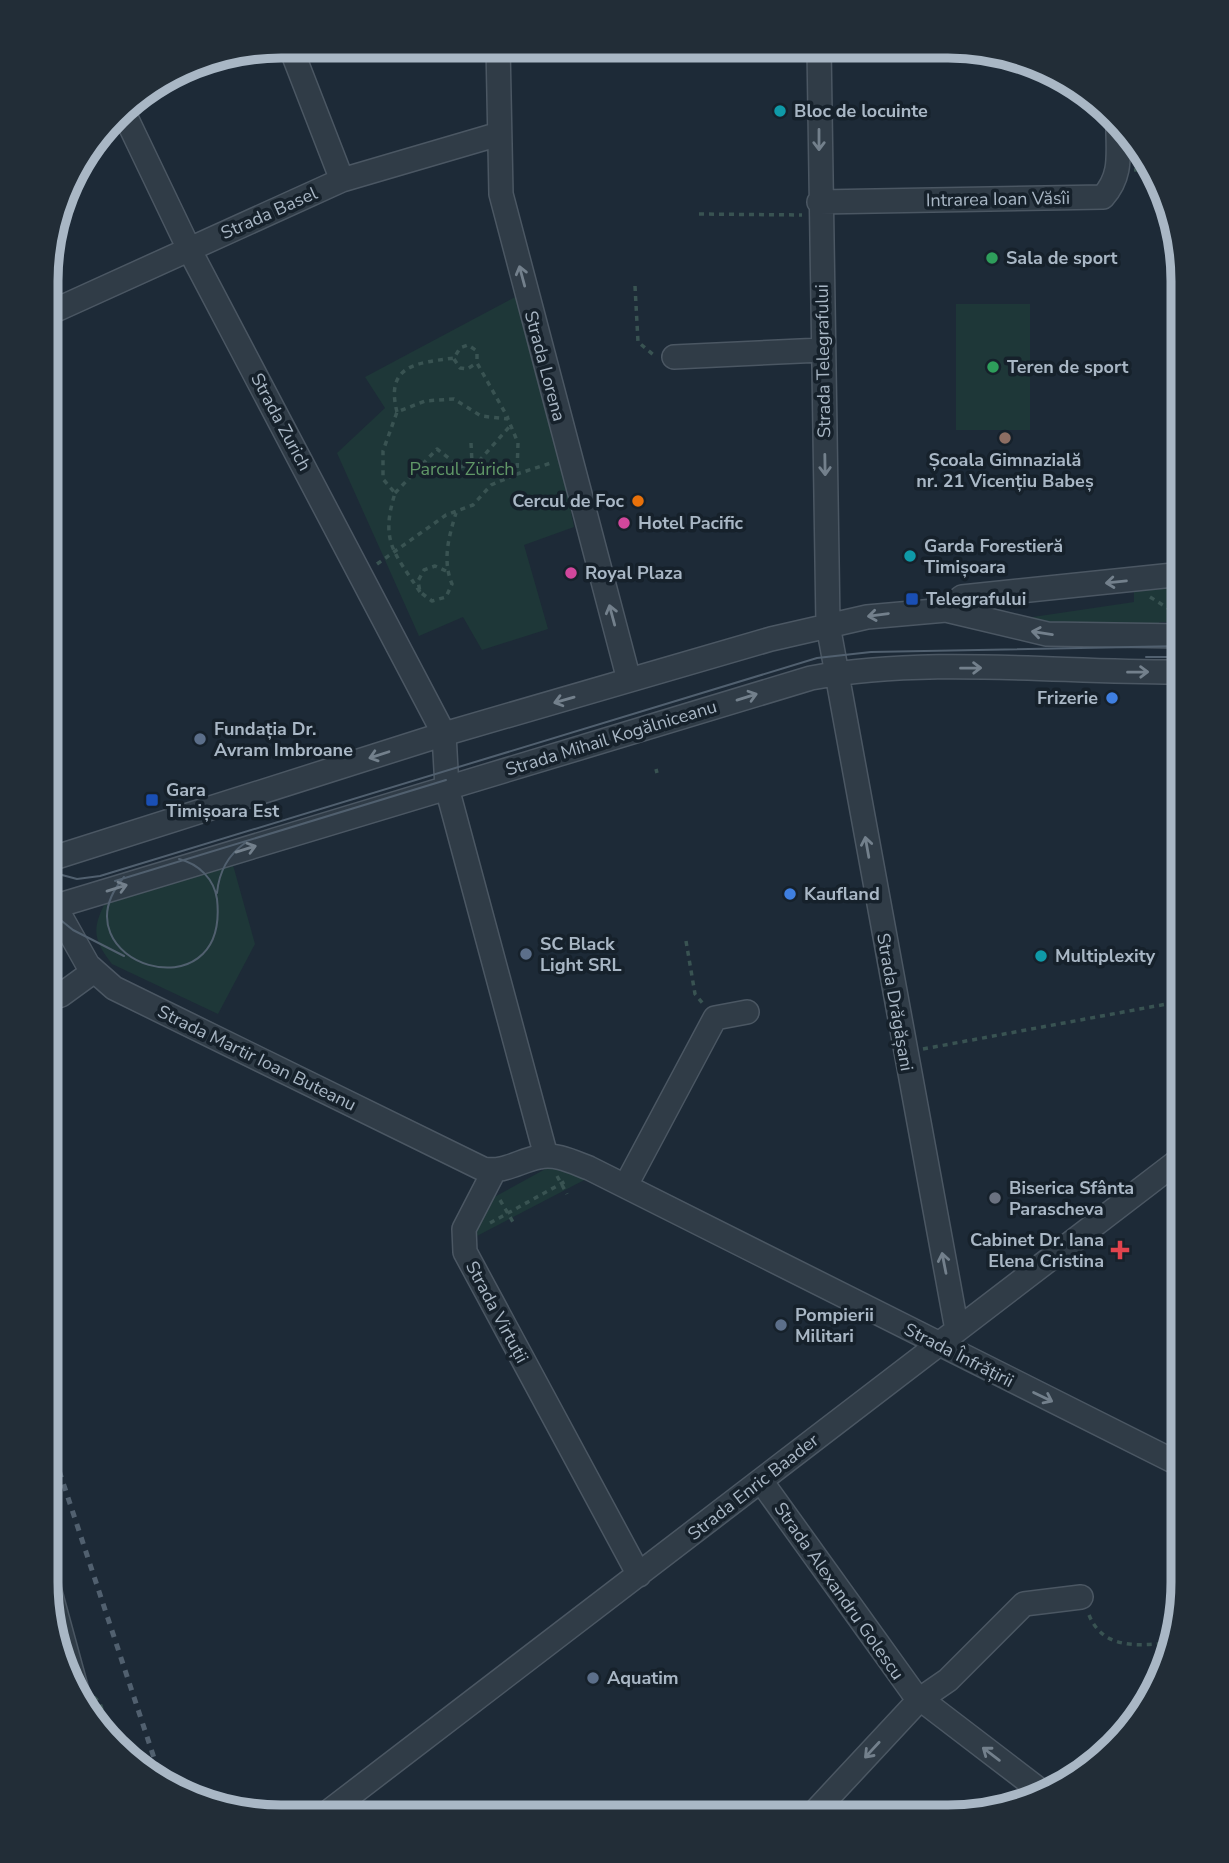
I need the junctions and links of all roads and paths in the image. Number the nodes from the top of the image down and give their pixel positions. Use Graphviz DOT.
graph roads {
  1 [pos="295,58"];
  2 [pos="498,58"];
  3 [pos="819,58"];
  4 [pos="127,120"];
  5 [pos="499,134"];
  6 [pos="1118,137"];
  7 [pos="342,180"];
  8 [pos="819,209"];
  9 [pos="699,214"];
  10 [pos="189,249"];
  11 [pos="635,286"];
  12 [pos="58,304"];
  13 [pos="822,350"];
  14 [pos="674,357"];
  15 [pos="454,358"];
  16 [pos="477,363"];
  17 [pos="397,412"];
  18 [pos="508,419"];
  19 [pos="511,425"];
  20 [pos="471,443"];
  21 [pos="570,459"];
  22 [pos="472,463"];
  23 [pos="517,474"];
  24 [pos="395,493"];
  25 [pos="456,513"];
  26 [pos="394,553"];
  27 [pos="446,571"];
  28 [pos="1171,575"];
  29 [pos="1126,580"];
  30 [pos="420,593"];
  31 [pos="946,610"];
  32 [pos="1171,610"];
  33 [pos="828,625"];
  34 [pos="1171,636"];
  35 [pos="1171,672"];
  36 [pos="835,674"];
  37 [pos="629,680"];
  38 [pos="444,734"];
  39 [pos="447,788"];
  40 [pos="58,857"];
  41 [pos="58,898"];
  42 [pos="58,913"];
  43 [pos="686,941"];
  44 [pos="94,971"];
  45 [pos="58,996"];
  46 [pos="1171,1003"];
  47 [pos="747,1012"];
  48 [pos="715,1018"];
  49 [pos="904,1052"];
  50 [pos="546,1156"];
  51 [pos="1171,1166"];
  52 [pos="589,1168"];
  53 [pos="494,1171"];
  54 [pos="626,1185"];
  55 [pos="462,1239"];
  56 [pos="957,1330"];
  57 [pos="937,1345"];
  58 [pos="1171,1460"];
  59 [pos="761,1481"];
  60 [pos="639,1575"];
  61 [pos="1081,1597"];
  62 [pos="1162,1643"];
  63 [pos="919,1700"];
  64 [pos="1036,1787"];
  65 [pos="337,1805"];
  66 [pos="821,1805"];
  1 -- 7 [label="street"];
  2 -- 5 [label="street, Strada Lorena"];
  3 -- 8 [label="street, Strada Telegrafului, one-way"];
  4 -- 10 [label="street, Strada Zurich"];
  5 -- 7 [label="street, Strada Basel"];
  21 -- 5 [label="street, Strada Lorena, one-way"];
  6 -- 8 [label="street, Intrarea Ioan Văsîi"];
  7 -- 10 [label="street, Strada Basel"];
  8 -- 9 [label="path"];
  8 -- 13 [label="street, Strada Telegrafului"];
  10 -- 12 [label="street, Strada Basel"];
  10 -- 38 [label="street, Strada Zurich"];
  11 -- 14 [label="path"];
  13 -- 14 [label="street"];
  13 -- 33 [label="street, Strada Telegrafului, one-way"];
  15 -- 16 [label="path"];
  15 -- 16 [label="path"];
  15 -- 17 [label="path"];
  16 -- 18 [label="path"];
  17 -- 18 [label="path"];
  17 -- 24 [label="path"];
  18 -- 19 [label="path"];
  19 -- 22 [label="path"];
  19 -- 23 [label="path"];
  20 -- 22 [label="path"];
  21 -- 23 [label="path"];
  37 -- 21 [label="street, Strada Lorena, one-way"];
  22 -- 24 [label="path"];
  23 -- 25 [label="path"];
  24 -- 26 [label="path"];
  25 -- 26 [label="path"];
  25 -- 27 [label="path"];
  26 -- 30 [label="path"];
  27 -- 30 [label="path"];
  27 -- 30 [label="path"];
  28 -- 29 [label="street"];
  29 -- 31 [label="street, one-way"];
  29 -- 32 [label="path"];
  31 -- 33 [label="street, one-way"];
  34 -- 31 [label="street, one-way"];
  33 -- 36 [label="street, Strada Telegrafului"];
  33 -- 37 [label="street"];
  36 -- 35 [label="street, Strada Mihail Kogălniceanu, one-way"];
  39 -- 36 [label="street, Strada Mihail Kogălniceanu, one-way"];
  49 -- 36 [label="street, Strada Drăgășani, one-way"];
  37 -- 38 [label="street, one-way"];
  38 -- 39 [label="street"];
  38 -- 40 [label="street, one-way"];
  41 -- 39 [label="street, Strada Mihail Kogălniceanu, one-way"];
  39 -- 50 [label="street"];
  42 -- 44 [label="street, Strada Martir Ioan Buteanu"];
  43 -- 48 [label="path"];
  44 -- 45 [label="street"];
  44 -- 53 [label="street, Strada Martir Ioan Buteanu"];
  46 -- 49 [label="path"];
  47 -- 48 [label="street"];
  48 -- 54 [label="street"];
  56 -- 49 [label="street, Strada Drăgășani, one-way"];
  50 -- 52 [label="street, Strada Înfrățirii"];
  50 -- 53 [label="street"];
  51 -- 56 [label="street, Strada Enric Baader"];
  52 -- 54 [label="street, Strada Înfrățirii"];
  52 -- 55 [label="path"];
  53 -- 55 [label="street, Strada Virtuții"];
  54 -- 57 [label="street, Strada Înfrățirii"];
  55 -- 60 [label="street, Strada Virtuții"];
  56 -- 57 [label="street, Strada Enric Baader"];
  57 -- 58 [label="street, Strada Înfrățirii, one-way"];
  57 -- 59 [label="street, Strada Enric Baader"];
  59 -- 60 [label="street, Strada Enric Baader"];
  59 -- 63 [label="street, Strada Alexandru Golescu"];
  60 -- 65 [label="street, Strada Enric Baader"];
  61 -- 62 [label="path"];
  61 -- 63 [label="street"];
  64 -- 63 [label="street, Strada Alexandru Golescu, one-way"];
  63 -- 66 [label="street, one-way"];
}
